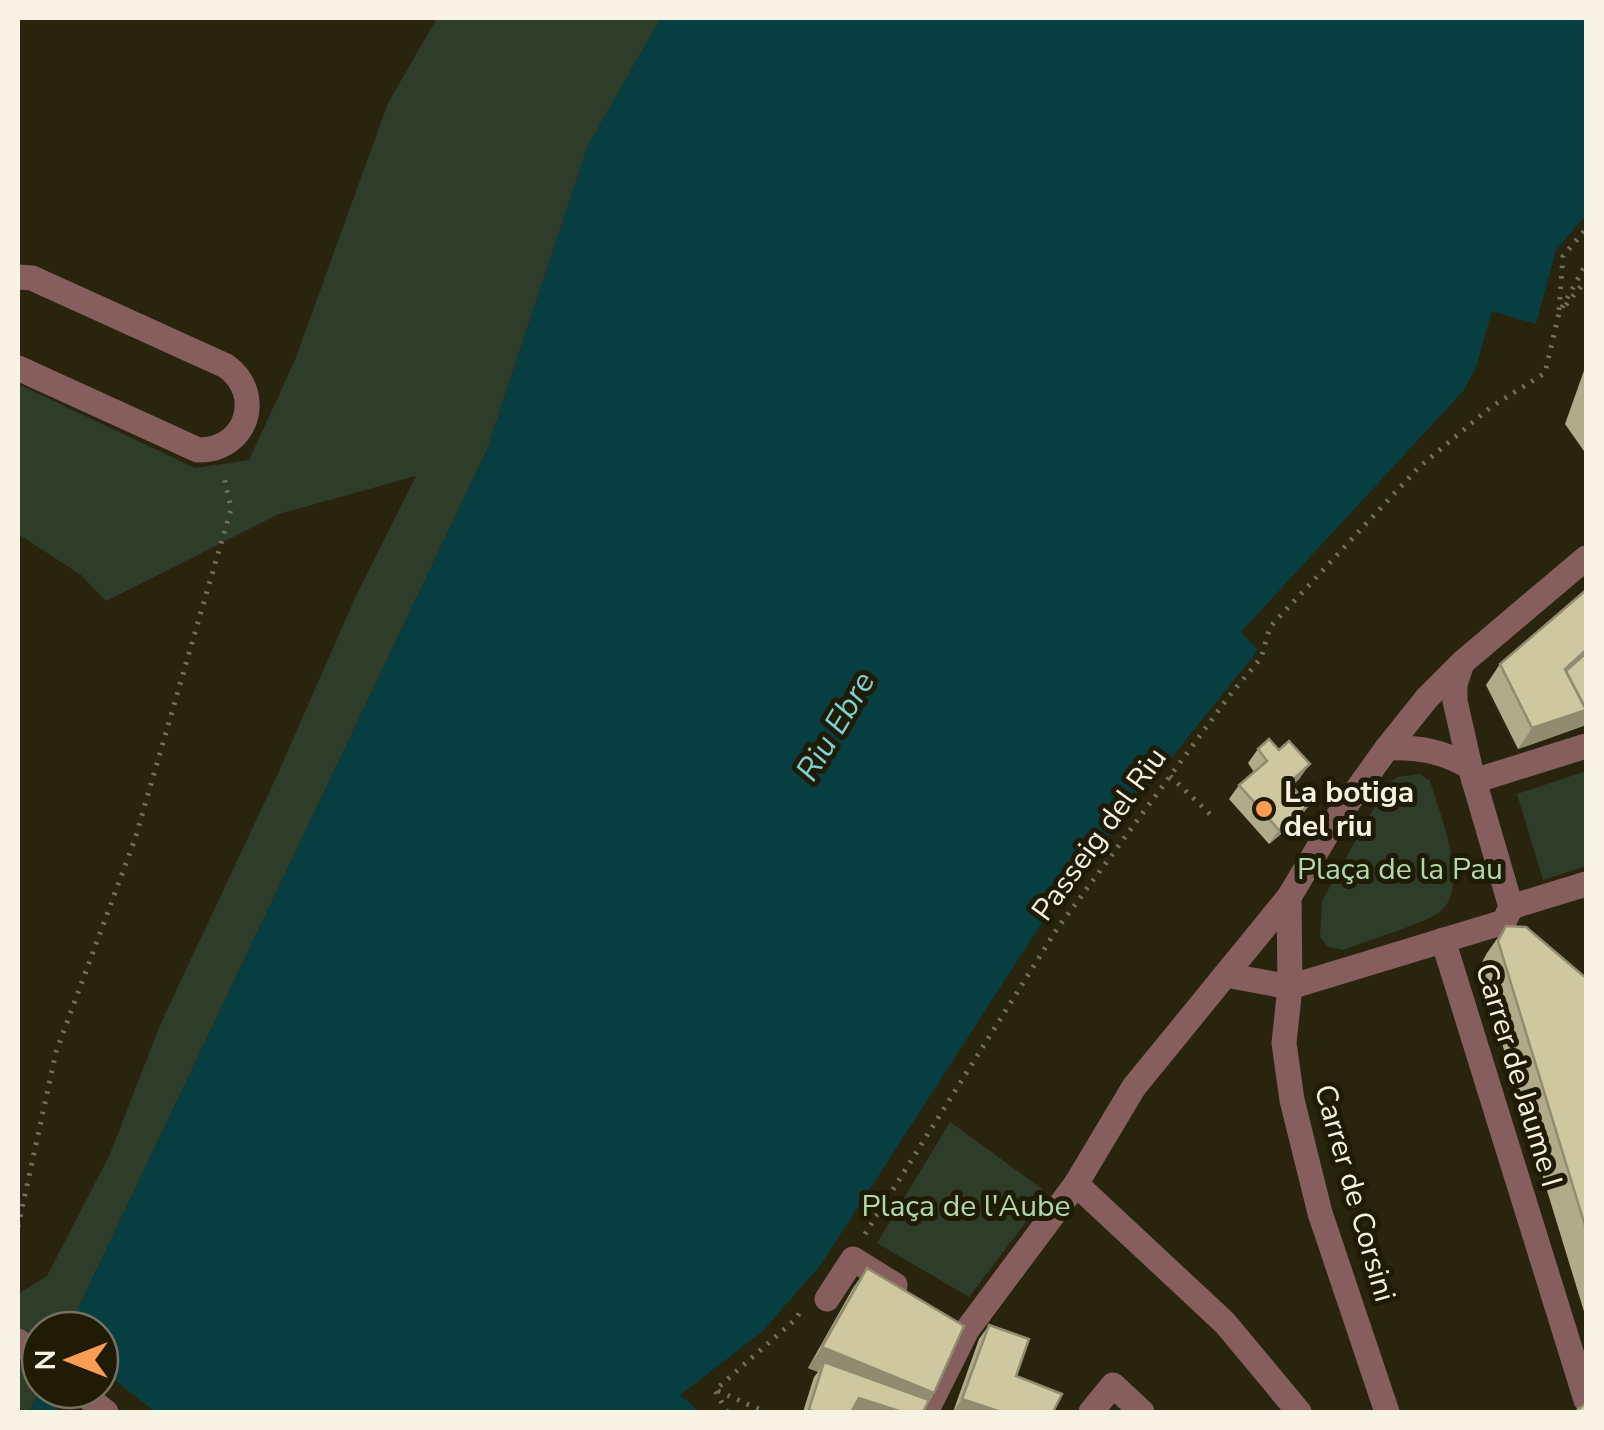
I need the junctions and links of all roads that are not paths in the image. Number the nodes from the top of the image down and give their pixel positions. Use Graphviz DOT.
graph roads {
  1 [pos="18,276"];
  2 [pos="52,287"];
  3 [pos="18,296"];
  4 [pos="18,368"];
  5 [pos="1586,558"];
  6 [pos="1463,662"];
  7 [pos="1586,746"];
  8 [pos="1386,748"];
  9 [pos="1472,774"];
  10 [pos="1586,884"];
  11 [pos="1289,897"];
  12 [pos="1511,921"];
  13 [pos="1443,940"];
  14 [pos="1226,976"];
  15 [pos="1290,987"];
  16 [pos="1076,1184"];
  17 [pos="918,1300"];
  18 [pos="816,1301"];
  19 [pos="1581,1401"];
  20 [pos="926,1412"];
  21 [pos="1090,1412"];
  22 [pos="1142,1412"];
  23 [pos="1300,1412"];
  24 [pos="1387,1412"];
  1 -- 2 [label="street"];
  2 -- 3 [label="street"];
  2 -- 4 [label="street"];
  5 -- 6 [label="street"];
  6 -- 8 [label="street"];
  6 -- 9 [label="street"];
  7 -- 9 [label="street"];
  8 -- 9 [label="street"];
  8 -- 11 [label="street"];
  9 -- 12 [label="street"];
  10 -- 12 [label="street"];
  11 -- 14 [label="street"];
  11 -- 15 [label="street"];
  12 -- 13 [label="street"];
  13 -- 15 [label="street"];
  13 -- 19 [label="street, Carrer de Jaume I"];
  14 -- 15 [label="street"];
  14 -- 16 [label="street"];
  15 -- 24 [label="street, Carrer de Corsini"];
  16 -- 20 [label="street"];
  16 -- 23 [label="street"];
  17 -- 18 [label="street"];
  21 -- 22 [label="street"];
}
